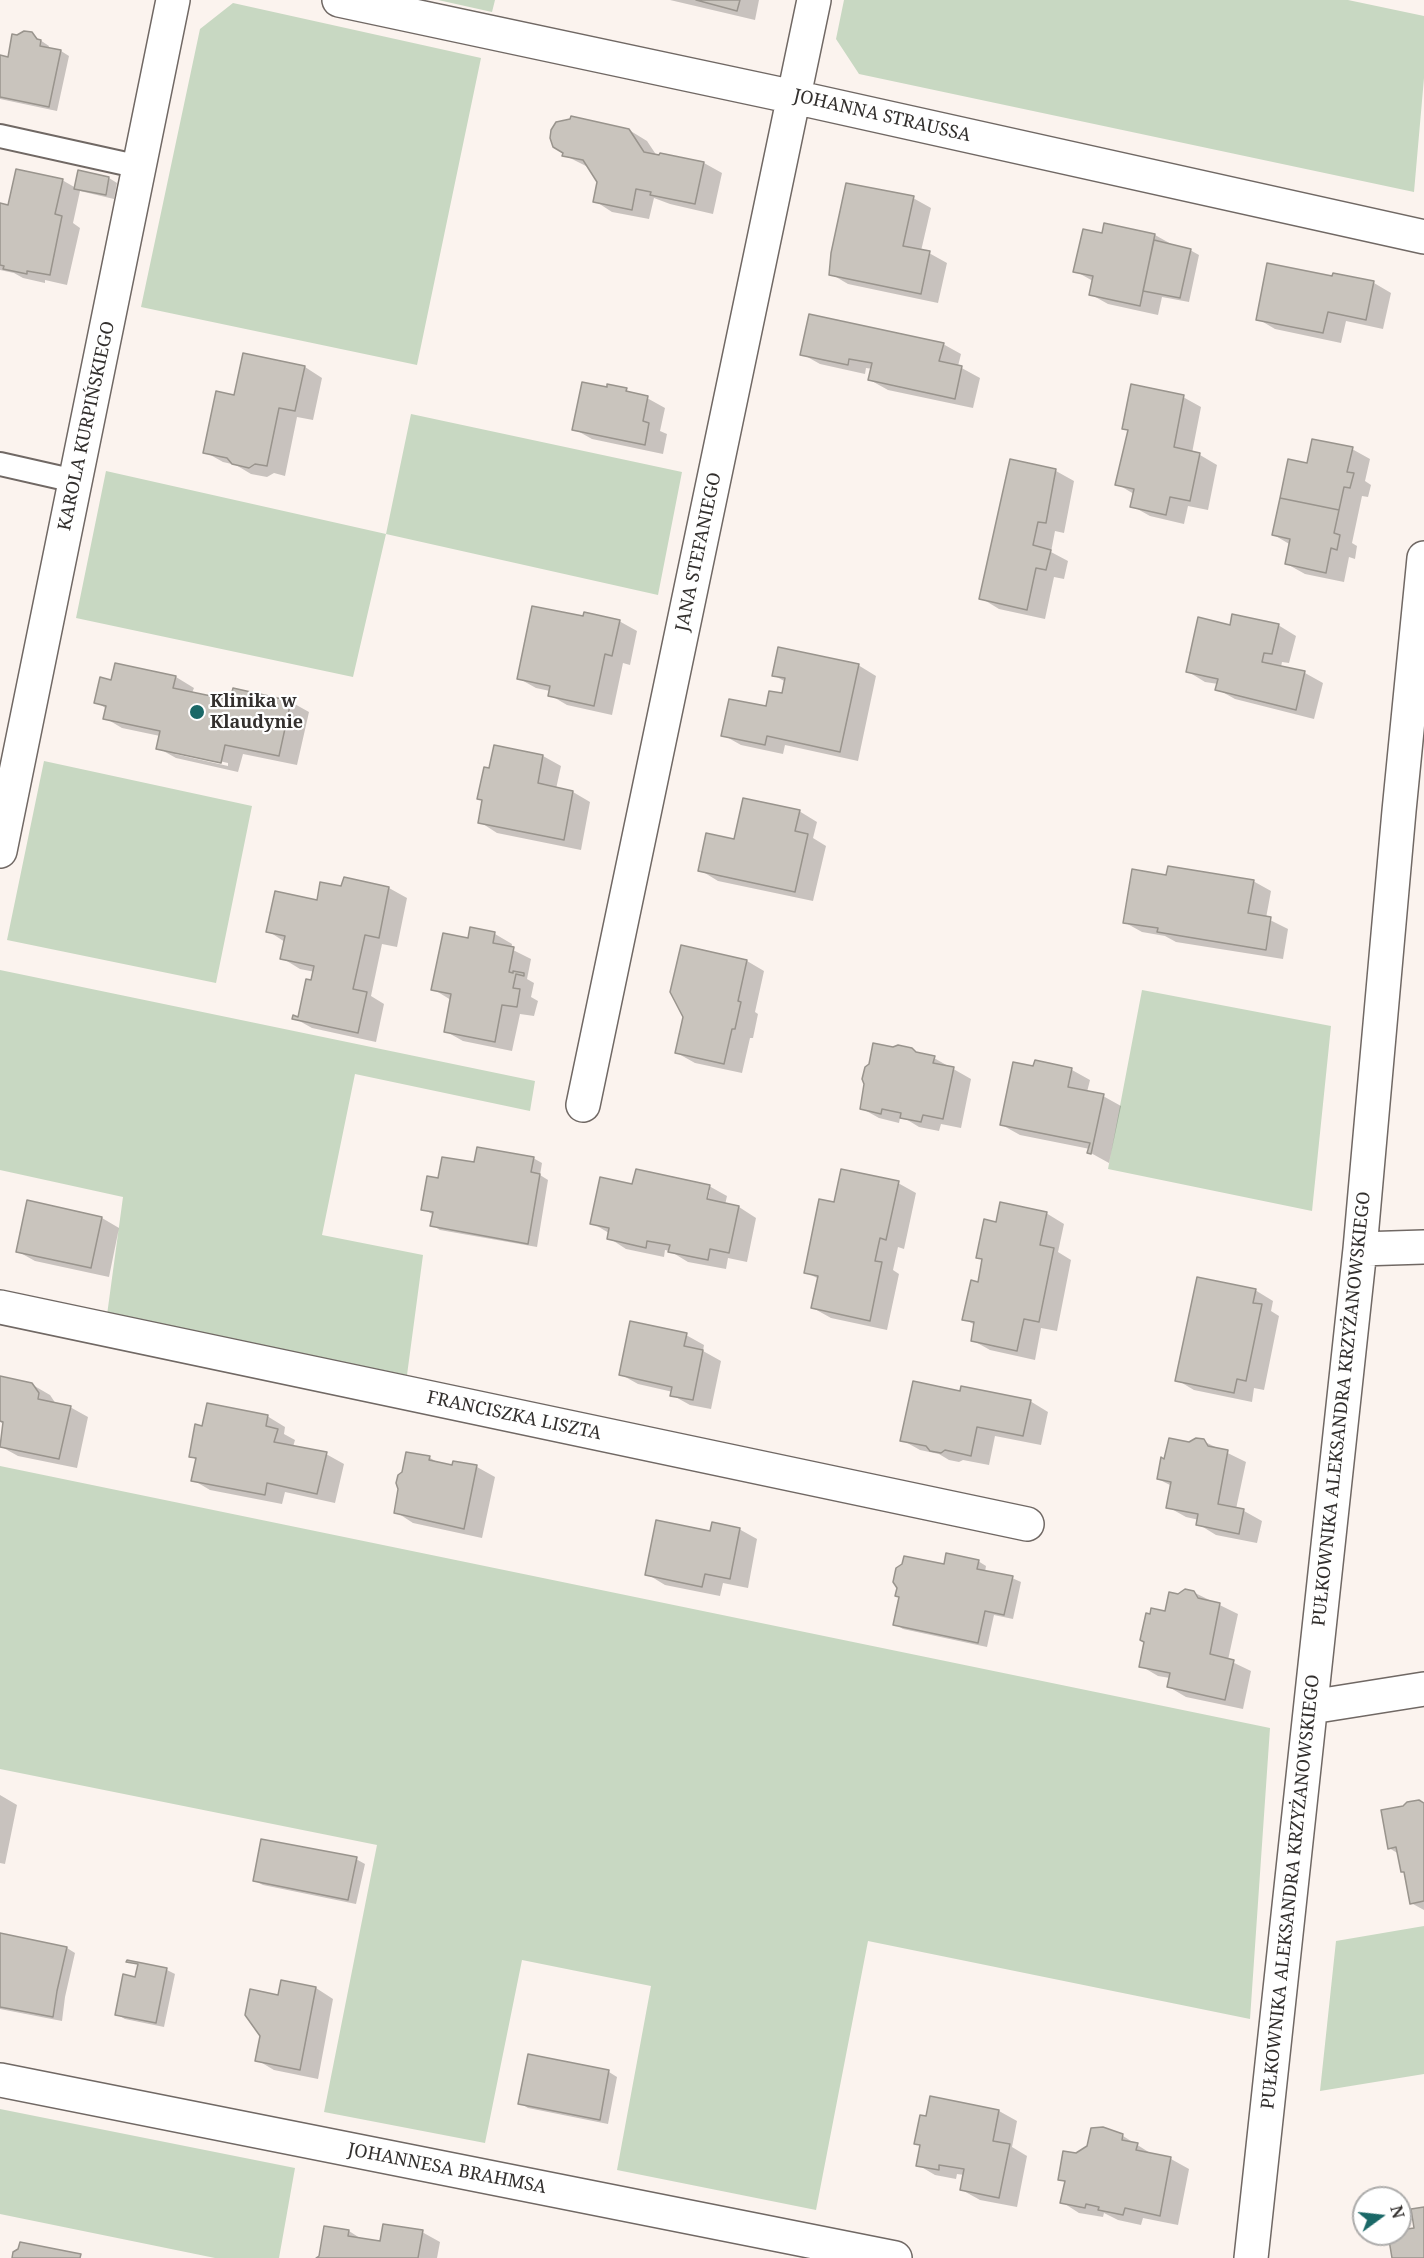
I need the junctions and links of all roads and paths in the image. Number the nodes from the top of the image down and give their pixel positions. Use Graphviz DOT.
graph roads {
  1 [pos="173,0"];
  2 [pos="339,0"];
  3 [pos="814,0"];
  4 [pos="794,97"];
  5 [pos="0,136"];
  6 [pos="140,167"];
  7 [pos="1424,237"];
  8 [pos="0,464"];
  9 [pos="75,481"];
  10 [pos="1424,558"];
  11 [pos="1411,810"];
  12 [pos="0,851"];
  13 [pos="583,1105"];
  14 [pos="1424,1246"];
  15 [pos="1360,1249"];
  16 [pos="0,1307"];
  17 [pos="1028,1524"];
  18 [pos="1424,1689"];
  19 [pos="1311,1707"];
  20 [pos="0,2080"];
  21 [pos="895,2258"];
  22 [pos="1251,2258"];
  1 -- 6 [label="street, KAROLA KURPIŃSKIEGO"];
  2 -- 4 [label="street, JOHANNA STRAUSSA"];
  3 -- 4 [label="street, JANA STEFANIEGO"];
  4 -- 7 [label="street, JOHANNA STRAUSSA"];
  4 -- 13 [label="street, JANA STEFANIEGO"];
  5 -- 6 [label="lane"];
  6 -- 9 [label="street, KAROLA KURPIŃSKIEGO"];
  8 -- 9 [label="lane"];
  9 -- 12 [label="street, KAROLA KURPIŃSKIEGO"];
  10 -- 11 [label="street, PUŁKOWNIKA ALEKSANDRA KRZYŻANOWSKIEGO"];
  11 -- 15 [label="street, PUŁKOWNIKA ALEKSANDRA KRZYŻANOWSKIEGO"];
  14 -- 15 [label="street"];
  15 -- 19 [label="street, PUŁKOWNIKA ALEKSANDRA KRZYŻANOWSKIEGO"];
  16 -- 17 [label="street, FRANCISZKA LISZTA"];
  18 -- 19 [label="street"];
  19 -- 22 [label="street, PUŁKOWNIKA ALEKSANDRA KRZYŻANOWSKIEGO"];
  20 -- 21 [label="street, JOHANNESA BRAHMSA"];
}
